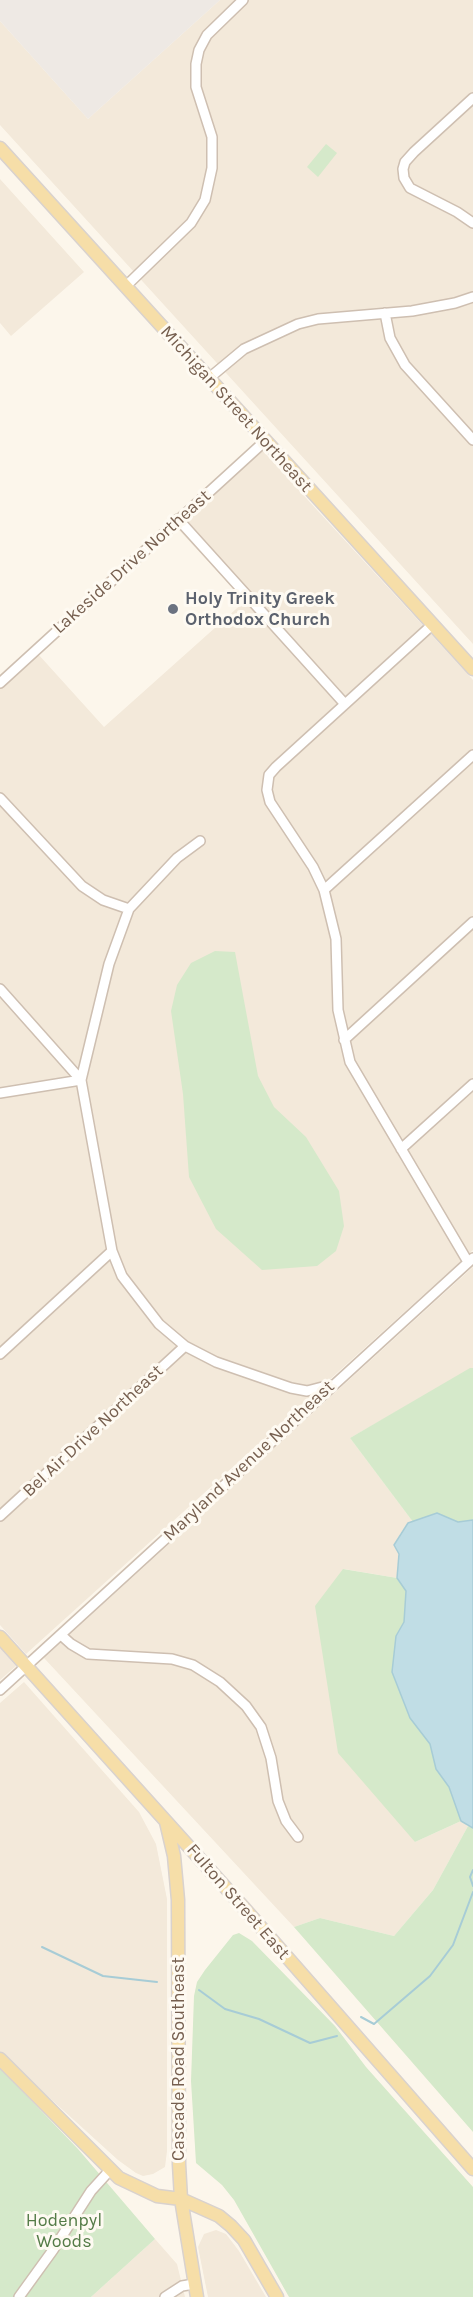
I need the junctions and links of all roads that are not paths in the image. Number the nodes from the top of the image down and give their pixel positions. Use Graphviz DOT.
graph roads {
  1 [pos="243,0"];
  2 [pos="473,98"];
  3 [pos="0,148"];
  4 [pos="473,223"];
  5 [pos="124,287"];
  6 [pos="473,297"];
  7 [pos="385,313"];
  8 [pos="208,379"];
  9 [pos="473,440"];
  10 [pos="265,441"];
  11 [pos="178,519"];
  12 [pos="432,625"];
  13 [pos="473,669"];
  14 [pos="0,683"];
  15 [pos="344,703"];
  16 [pos="473,755"];
  17 [pos="0,798"];
  18 [pos="200,841"];
  19 [pos="324,890"];
  20 [pos="129,909"];
  21 [pos="473,922"];
  22 [pos="0,989"];
  23 [pos="344,1040"];
  24 [pos="81,1080"];
  25 [pos="473,1084"];
  26 [pos="0,1093"];
  27 [pos="401,1149"];
  28 [pos="112,1251"];
  29 [pos="471,1260"];
  30 [pos="185,1346"];
  31 [pos="0,1354"];
  32 [pos="331,1385"];
  33 [pos="0,1516"];
  34 [pos="62,1635"];
  35 [pos="0,1637"];
  36 [pos="26,1667"];
  37 [pos="0,1690"];
  38 [pos="166,1820"];
  39 [pos="298,1837"];
  40 [pos="0,2059"];
  41 [pos="111,2169"];
  42 [pos="473,2169"];
  43 [pos="181,2199"];
  44 [pos="194,2284"];
  45 [pos="19,2297"];
  46 [pos="165,2297"];
  47 [pos="197,2297"];
  48 [pos="277,2297"];
  1 -- 5 [label="street"];
  2 -- 4 [label="street"];
  3 -- 5 [label="main road, Michigan Street Northeast"];
  5 -- 8 [label="main road, Michigan Street Northeast"];
  6 -- 7 [label="street"];
  7 -- 8 [label="street"];
  7 -- 9 [label="street"];
  8 -- 10 [label="main road, Michigan Street Northeast"];
  10 -- 11 [label="street, Lakeside Drive Northeast"];
  10 -- 12 [label="main road, Michigan Street Northeast"];
  11 -- 14 [label="street, Lakeside Drive Northeast"];
  11 -- 15 [label="street"];
  12 -- 13 [label="main road, Michigan Street Northeast"];
  12 -- 15 [label="street"];
  15 -- 19 [label="street"];
  16 -- 19 [label="street"];
  17 -- 20 [label="street"];
  18 -- 20 [label="street"];
  19 -- 23 [label="street"];
  20 -- 24 [label="street"];
  21 -- 23 [label="street"];
  22 -- 24 [label="street"];
  23 -- 27 [label="street"];
  24 -- 26 [label="street"];
  24 -- 28 [label="street"];
  25 -- 27 [label="street"];
  27 -- 29 [label="street"];
  28 -- 30 [label="street"];
  28 -- 31 [label="street"];
  29 -- 32 [label="street, Maryland Avenue Northeast"];
  30 -- 32 [label="street"];
  30 -- 33 [label="street, Bel Air Drive Northeast"];
  32 -- 34 [label="street, Maryland Avenue Northeast"];
  34 -- 36 [label="street, Maryland Avenue Northeast"];
  34 -- 39 [label="street"];
  35 -- 36 [label="main road, Fulton Street East"];
  36 -- 37 [label="street, Maryland Avenue Northeast"];
  36 -- 38 [label="main road, Fulton Street East"];
  38 -- 42 [label="main road, Fulton Street East"];
  38 -- 43 [label="main road, Cascade Road Southeast"];
  40 -- 41 [label="main road"];
  41 -- 43 [label="main road"];
  41 -- 45 [label="street"];
  43 -- 44 [label="main road, Cascade Road Southeast"];
  43 -- 48 [label="main road"];
  44 -- 46 [label="street"];
  44 -- 47 [label="main road, Cascade Road Southeast"];
}
